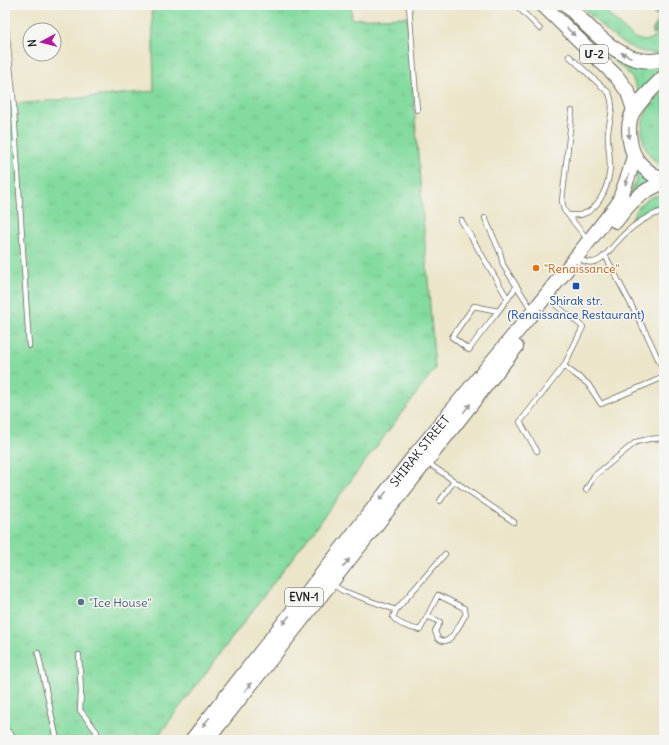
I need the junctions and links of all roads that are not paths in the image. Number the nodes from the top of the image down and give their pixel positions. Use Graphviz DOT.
graph roads {
  1 [pos="409,5"];
  2 [pos="516,5"];
  3 [pos="543,5"];
  4 [pos="567,5"];
  5 [pos="5,18"];
  6 [pos="540,29"];
  7 [pos="569,56"];
  8 [pos="664,59"];
  9 [pos="664,77"];
  10 [pos="417,110"];
  11 [pos="634,110"];
  12 [pos="572,111"];
  13 [pos="634,156"];
  14 [pos="664,182"];
  15 [pos="664,211"];
  16 [pos="568,215"];
  17 [pos="485,218"];
  18 [pos="461,220"];
  19 [pos="589,240"];
  20 [pos="605,255"];
  21 [pos="584,261"];
  22 [pos="516,287"];
  23 [pos="508,299"];
  24 [pos="552,302"];
  25 [pos="498,311"];
  26 [pos="533,312"];
  27 [pos="29,346"];
  28 [pos="564,366"];
  29 [pos="664,372"];
  30 [pos="664,378"];
  31 [pos="664,438"];
  32 [pos="537,451"];
  33 [pos="425,460"];
  34 [pos="454,481"];
  35 [pos="586,490"];
  36 [pos="440,501"];
  37 [pos="514,522"];
  38 [pos="445,554"];
  39 [pos="330,582"];
  40 [pos="396,610"];
  41 [pos="427,616"];
  42 [pos="38,653"];
  43 [pos="79,655"];
  44 [pos="5,729"];
  45 [pos="17,740"];
  46 [pos="57,740"];
  47 [pos="92,740"];
  48 [pos="192,740"];
  49 [pos="207,740"];
  1 -- 10 [label="lane"];
  2 -- 6 [label="lane"];
  3 -- 11 [label="main road, Մ-2, one-way"];
  8 -- 4 [label="main road, Մ-2, one-way"];
  5 -- 27 [label="lane"];
  7 -- 16 [label="lane"];
  9 -- 11 [label="main road, SHIRAK STREET"];
  11 -- 13 [label="main road, SHIRAK STREET, one-way"];
  12 -- 16 [label="lane"];
  13 -- 14 [label="main road, SHIRAK STREET"];
  13 -- 19 [label="main road, SHIRAK STREET / EVN-1, one-way"];
  14 -- 21 [label="main road, SHIRAK STREET / EVN-1"];
  15 -- 20 [label="lane"];
  16 -- 19 [label="lane"];
  17 -- 22 [label="lane"];
  18 -- 23 [label="lane"];
  19 -- 26 [label="main road, SHIRAK STREET / EVN-1"];
  20 -- 21 [label="lane"];
  20 -- 29 [label="lane"];
  21 -- 24 [label="main road, SHIRAK STREET / EVN-1"];
  22 -- 23 [label="lane"];
  22 -- 26 [label="lane"];
  23 -- 25 [label="lane"];
  24 -- 28 [label="lane"];
  33 -- 24 [label="main road, SHIRAK STREET / EVN-1, one-way"];
  25 -- 25 [label="lane"];
  26 -- 48 [label="main road, SHIRAK STREET / EVN-1, one-way"];
  28 -- 30 [label="lane"];
  28 -- 32 [label="lane"];
  31 -- 35 [label="lane"];
  33 -- 34 [label="lane"];
  39 -- 33 [label="main road, SHIRAK STREET / EVN-1, one-way"];
  34 -- 36 [label="lane"];
  34 -- 37 [label="lane"];
  38 -- 40 [label="lane"];
  39 -- 40 [label="lane"];
  49 -- 39 [label="main road, SHIRAK STREET / EVN-1, one-way"];
  40 -- 41 [label="lane"];
  41 -- 41 [label="lane"];
  42 -- 46 [label="lane"];
  43 -- 47 [label="lane"];
  44 -- 45 [label="lane"];
}
